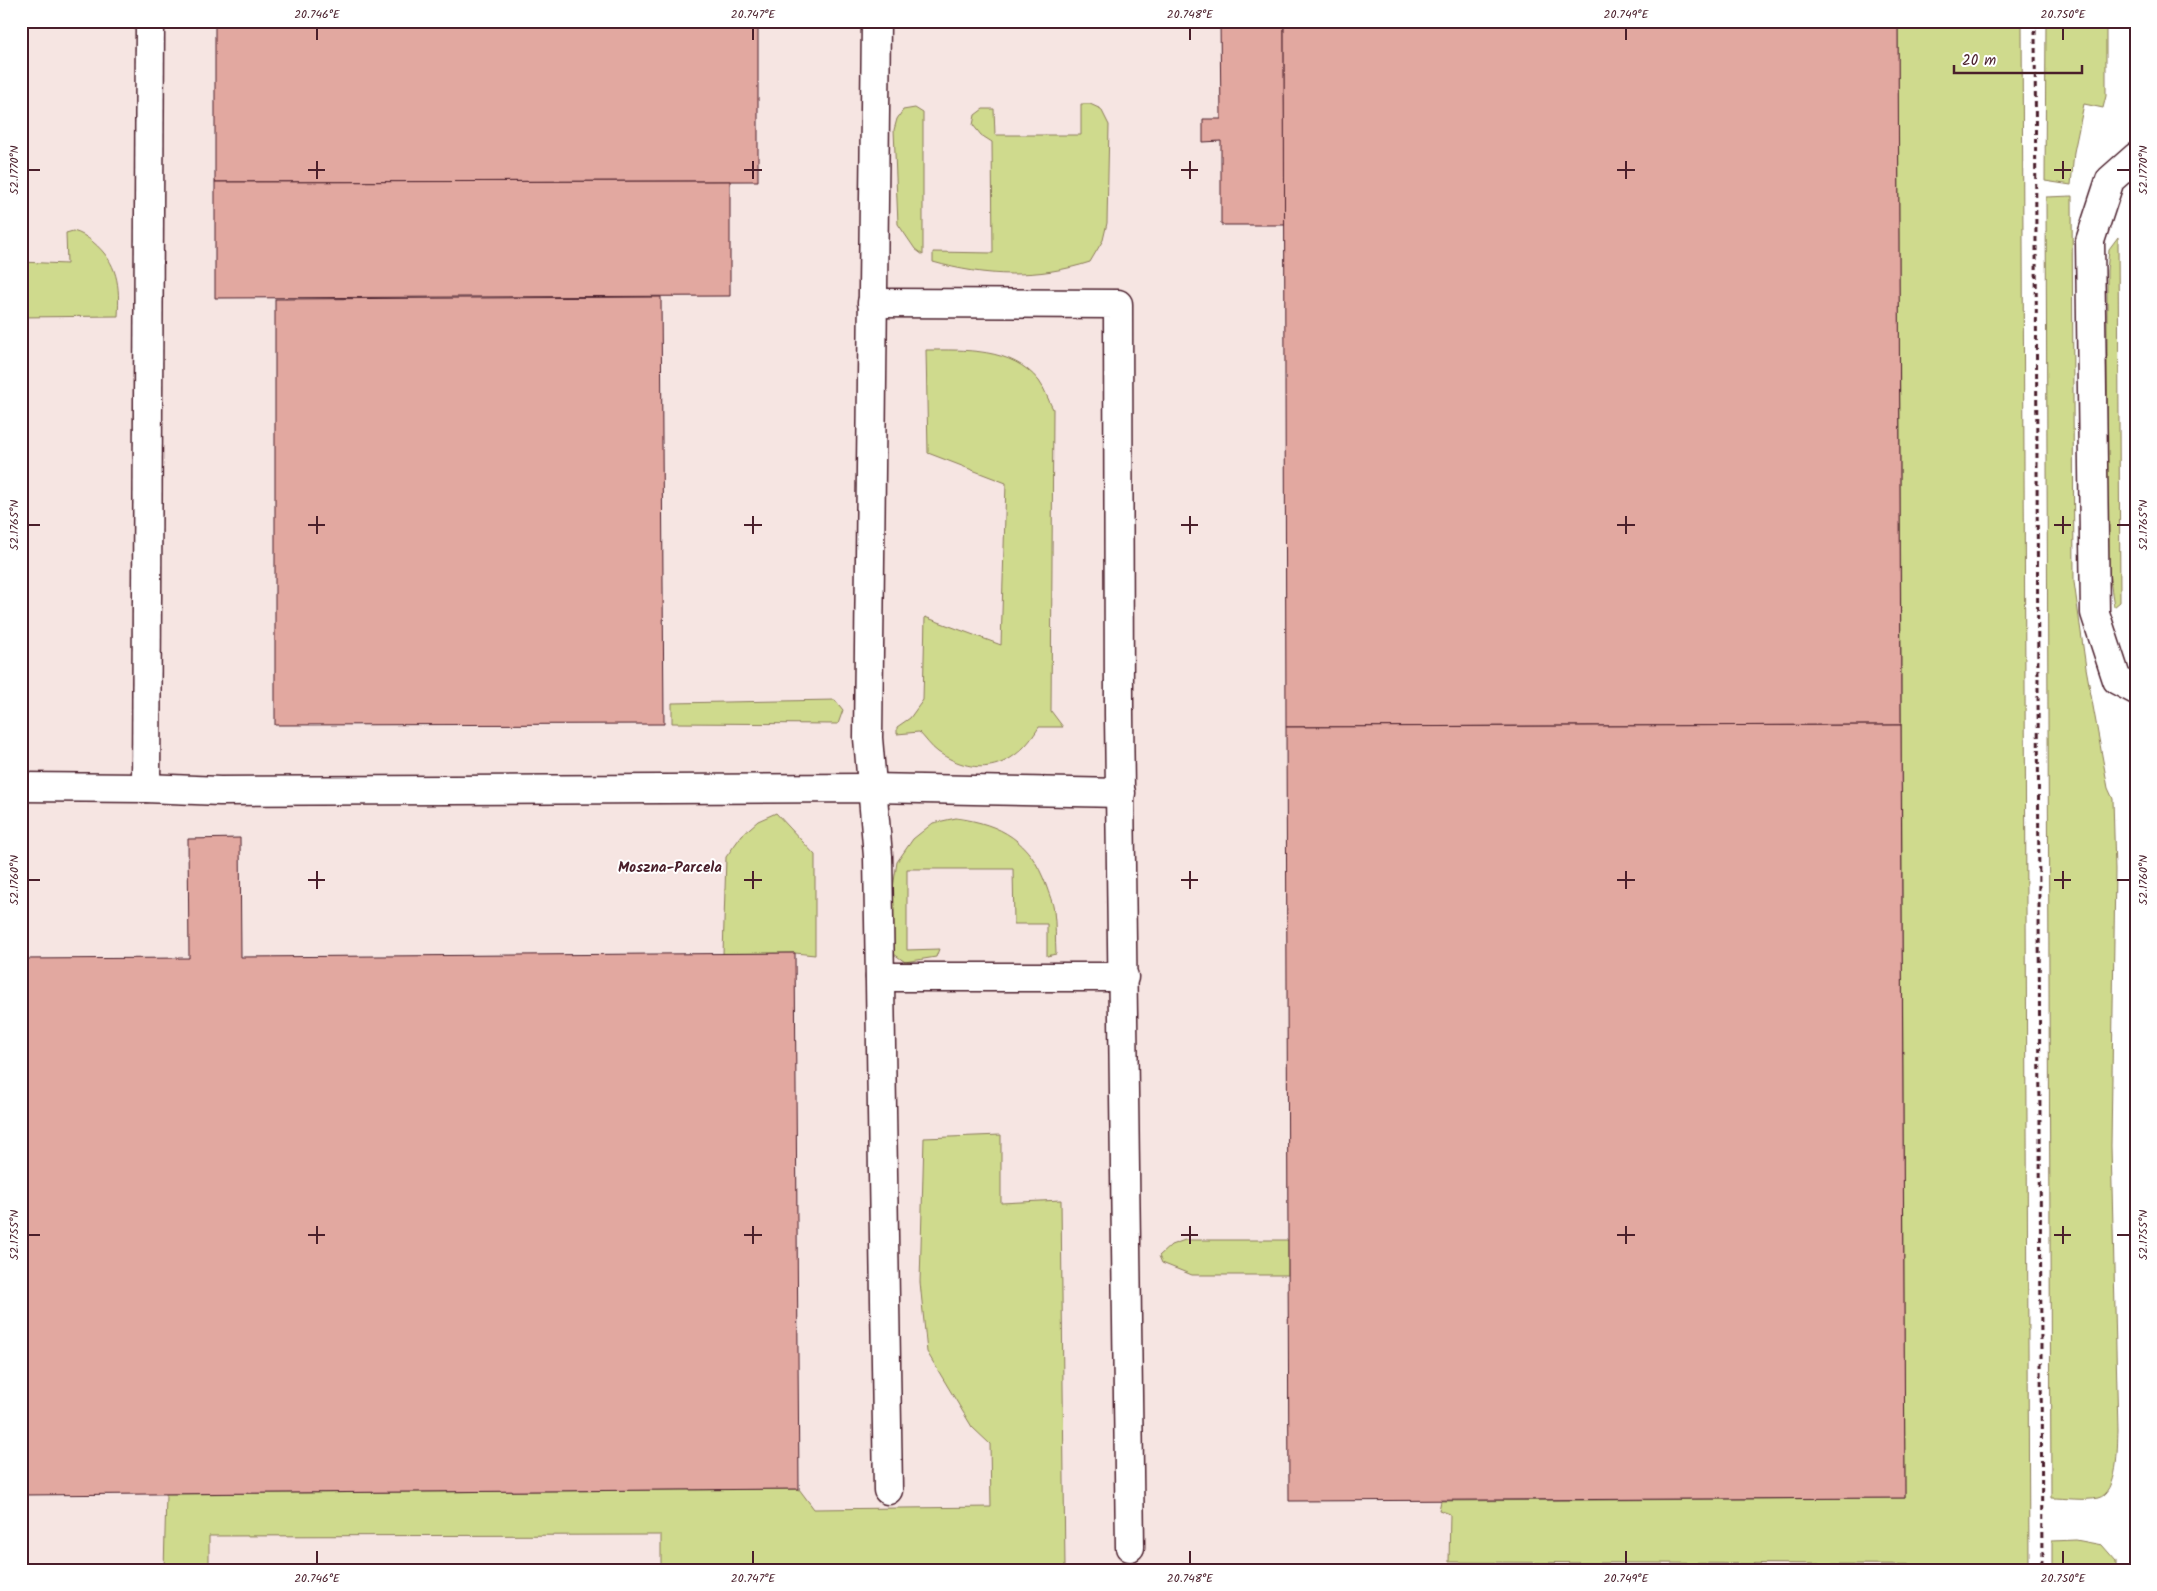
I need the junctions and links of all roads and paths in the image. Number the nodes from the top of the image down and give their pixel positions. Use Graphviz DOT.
graph roads {
  1 [pos="150,21"];
  2 [pos="876,21"];
  3 [pos="2035,21"];
  4 [pos="2136,157"];
  5 [pos="872,304"];
  6 [pos="2136,690"];
  7 [pos="21,787"];
  8 [pos="146,788"];
  9 [pos="872,788"];
  10 [pos="1120,793"];
  11 [pos="880,977"];
  12 [pos="1124,977"];
  13 [pos="888,1490"];
  14 [pos="1130,1547"];
  15 [pos="2042,1570"];
  1 -- 8 [label="lane"];
  2 -- 5 [label="lane"];
  3 -- 15 [label="path"];
  4 -- 6 [label="lane"];
  5 -- 9 [label="lane"];
  5 -- 10 [label="lane"];
  7 -- 8 [label="lane"];
  8 -- 9 [label="lane"];
  9 -- 10 [label="lane"];
  9 -- 11 [label="lane"];
  10 -- 12 [label="lane"];
  11 -- 12 [label="lane"];
  11 -- 13 [label="lane"];
  12 -- 14 [label="lane"];
}
